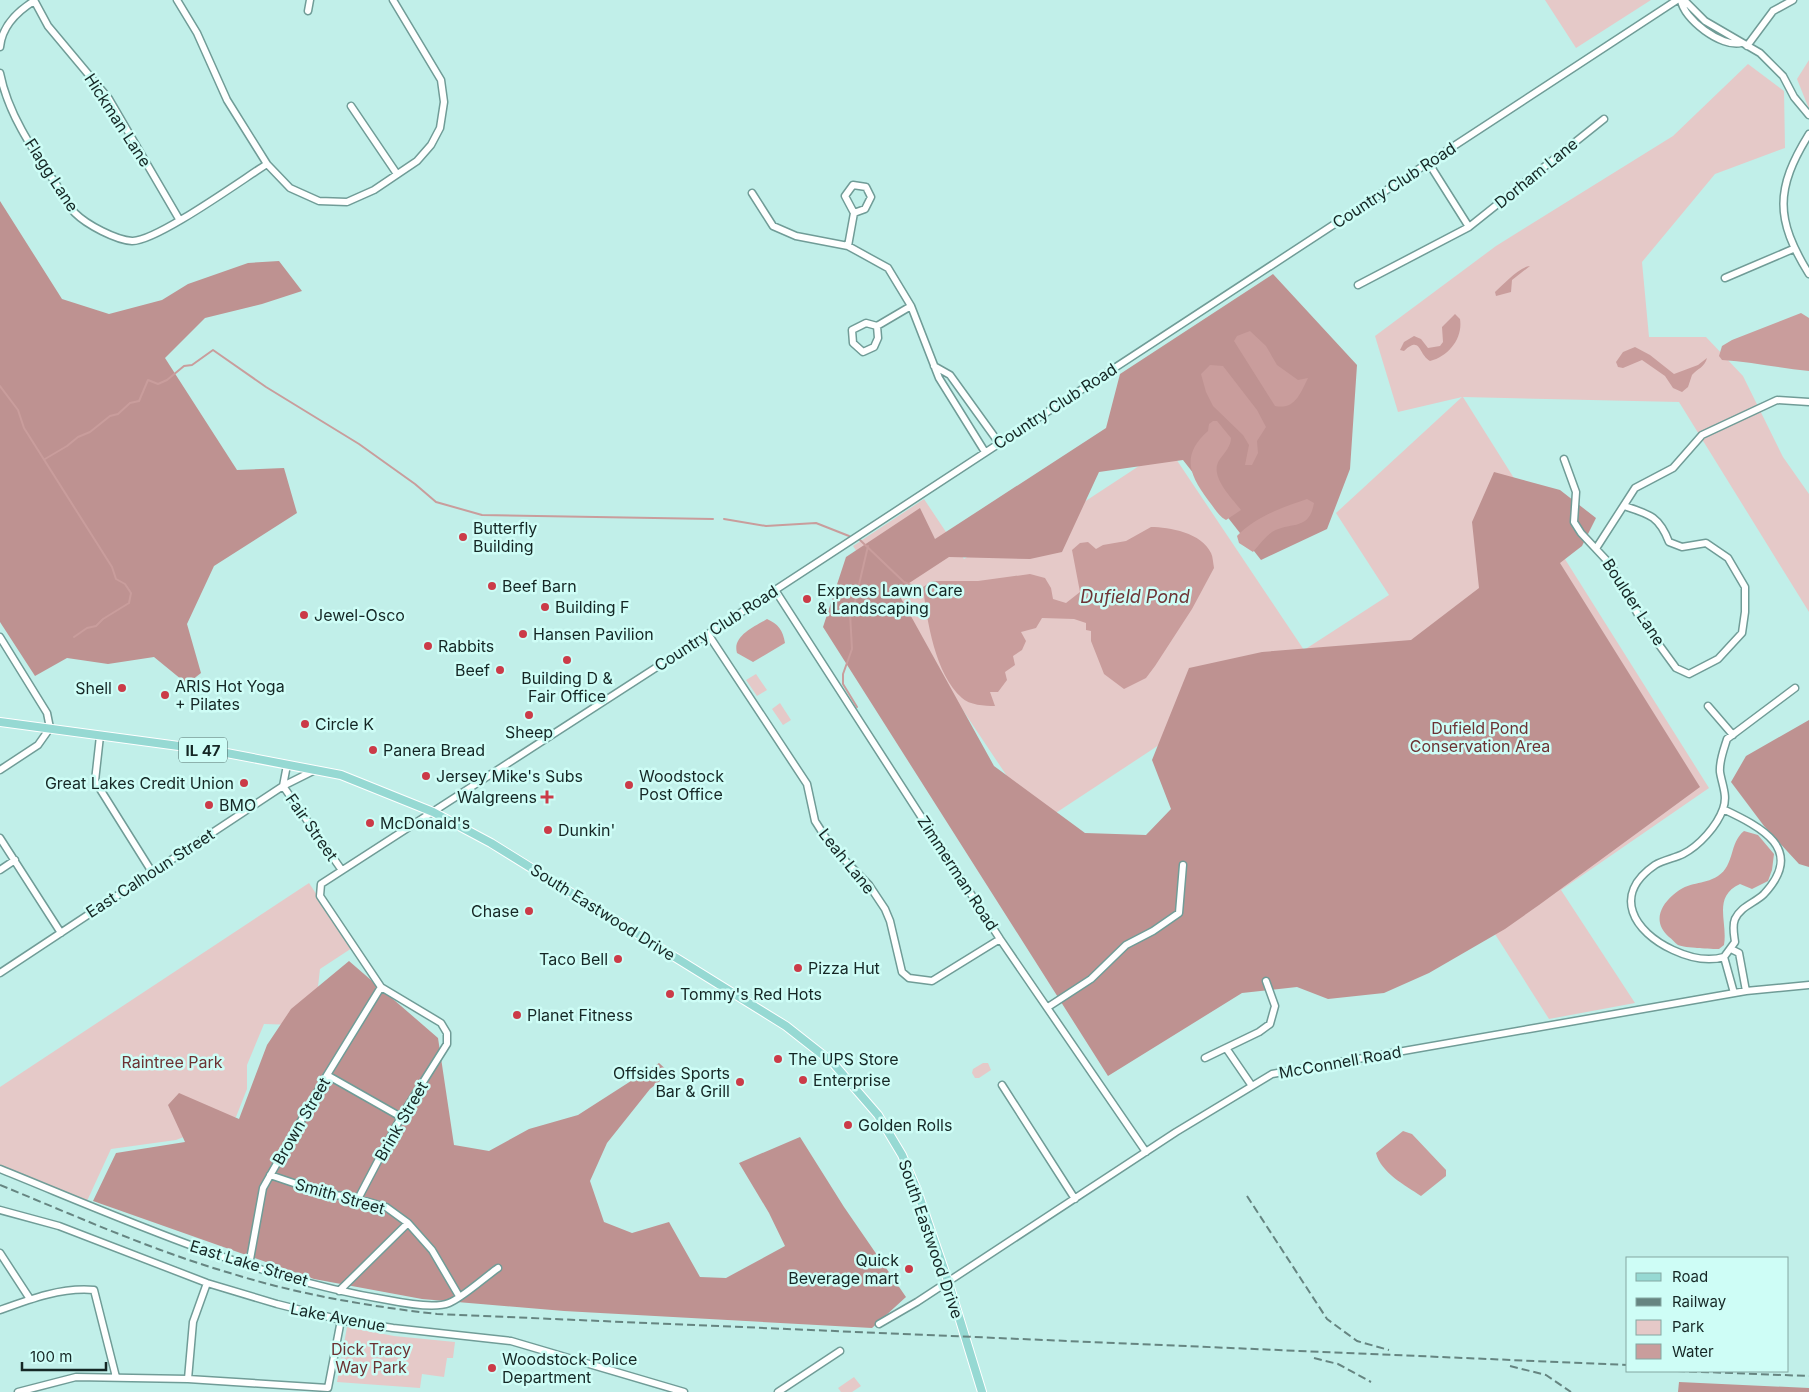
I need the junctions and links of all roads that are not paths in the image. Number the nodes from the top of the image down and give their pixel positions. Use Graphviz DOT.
graph roads {
  1 [pos="34,0"];
  2 [pos="177,0"];
  3 [pos="310,0"];
  4 [pos="392,0"];
  5 [pos="1681,0"];
  6 [pos="1793,0"];
  7 [pos="308,11"];
  8 [pos="1720,31"];
  9 [pos="1716,38"];
  10 [pos="1744,44"];
  11 [pos="0,47"];
  12 [pos="0,73"];
  13 [pos="351,106"];
  14 [pos="1809,115"];
  15 [pos="1604,119"];
  16 [pos="1809,134"];
  17 [pos="1428,162"];
  18 [pos="267,164"];
  19 [pos="397,174"];
  20 [pos="752,193"];
  21 [pos="854,213"];
  22 [pos="179,219"];
  23 [pos="1469,226"];
  24 [pos="848,246"];
  25 [pos="1793,249"];
  26 [pos="1809,274"];
  27 [pos="1725,278"];
  28 [pos="1358,285"];
  29 [pos="911,306"];
  30 [pos="878,326"];
  31 [pos="934,366"];
  32 [pos="1809,402"];
  33 [pos="999,443"];
  34 [pos="986,452"];
  35 [pos="1564,459"];
  36 [pos="1624,506"];
  37 [pos="1597,547"];
  38 [pos="775,590"];
  39 [pos="708,634"];
  40 [pos="0,637"];
  41 [pos="1796,688"];
  42 [pos="1708,706"];
  43 [pos="0,722"];
  44 [pos="50,728"];
  45 [pos="1733,735"];
  46 [pos="100,736"];
  47 [pos="287,765"];
  48 [pos="0,770"];
  49 [pos="315,770"];
  50 [pos="283,786"];
  51 [pos="1723,809"];
  52 [pos="433,812"];
  53 [pos="0,838"];
  54 [pos="14,860"];
  55 [pos="1183,865"];
  56 [pos="341,869"];
  57 [pos="0,870"];
  58 [pos="152,872"];
  59 [pos="61,933"];
  60 [pos="1000,939"];
  61 [pos="1731,949"];
  62 [pos="1724,957"];
  63 [pos="0,973"];
  64 [pos="1266,981"];
  65 [pos="1809,985"];
  66 [pos="381,987"];
  67 [pos="1746,991"];
  68 [pos="1734,993"];
  69 [pos="1048,1006"];
  70 [pos="1226,1048"];
  71 [pos="1205,1058"];
  72 [pos="327,1075"];
  73 [pos="1002,1085"];
  74 [pos="1252,1086"];
  75 [pos="401,1116"];
  76 [pos="1146,1152"];
  77 [pos="0,1169"];
  78 [pos="270,1175"];
  79 [pos="358,1199"];
  80 [pos="1075,1199"];
  81 [pos="0,1210"];
  82 [pos="408,1223"];
  83 [pos="0,1253"];
  84 [pos="249,1265"];
  85 [pos="498,1268"];
  86 [pos="948,1281"];
  87 [pos="207,1283"];
  88 [pos="338,1290"];
  89 [pos="459,1296"];
  90 [pos="30,1299"];
  91 [pos="0,1310"];
  92 [pos="341,1320"];
  93 [pos="879,1324"];
  94 [pos="840,1351"];
  95 [pos="116,1377"];
  96 [pos="188,1379"];
  97 [pos="282,1388"];
  98 [pos="18,1392"];
  99 [pos="684,1392"];
  100 [pos="778,1392"];
  101 [pos="982,1392"];
  1 -- 11 [label="street"];
  1 -- 22 [label="street, Hickman Lane"];
  2 -- 18 [label="street"];
  3 -- 7 [label="street"];
  4 -- 19 [label="street"];
  5 -- 8 [label="street"];
  5 -- 9 [label="street"];
  5 -- 17 [label="street, Country Club Road"];
  6 -- 10 [label="street"];
  8 -- 9 [label="street"];
  8 -- 10 [label="street"];
  9 -- 10 [label="street"];
  10 -- 14 [label="street"];
  12 -- 22 [label="street, Flagg Lane"];
  13 -- 19 [label="street"];
  15 -- 23 [label="street, Dorham Lane"];
  16 -- 25 [label="street"];
  17 -- 23 [label="street"];
  17 -- 33 [label="street, Country Club Road"];
  18 -- 19 [label="street"];
  18 -- 22 [label="street, Flagg Lane"];
  20 -- 24 [label="street"];
  21 -- 21 [label="street"];
  21 -- 24 [label="street"];
  23 -- 28 [label="street, Dorham Lane"];
  24 -- 29 [label="street"];
  25 -- 26 [label="street"];
  25 -- 27 [label="street"];
  29 -- 30 [label="street"];
  29 -- 31 [label="street"];
  30 -- 30 [label="street"];
  31 -- 33 [label="street"];
  31 -- 34 [label="street"];
  32 -- 36 [label="street"];
  33 -- 34 [label="street, Country Club Road"];
  34 -- 38 [label="street, Country Club Road"];
  35 -- 37 [label="street"];
  36 -- 37 [label="street"];
  36 -- 37 [label="street, Boulder Lane"];
  38 -- 39 [label="street, Country Club Road"];
  38 -- 60 [label="street, Zimmerman Road"];
  39 -- 52 [label="street, Country Club Road"];
  39 -- 60 [label="street, Leah Lane"];
  40 -- 44 [label="street"];
  41 -- 45 [label="street"];
  42 -- 45 [label="street"];
  43 -- 44 [label="main road, South Eastwood Drive / IL 47"];
  44 -- 46 [label="main road, South Eastwood Drive / IL 47"];
  44 -- 48 [label="street"];
  45 -- 51 [label="street"];
  46 -- 47 [label="main road, South Eastwood Drive / IL 47"];
  46 -- 58 [label="street"];
  47 -- 49 [label="main road, South Eastwood Drive / IL 47"];
  47 -- 50 [label="street"];
  49 -- 50 [label="street, East Calhoun Street"];
  49 -- 52 [label="main road, South Eastwood Drive / IL 47"];
  50 -- 56 [label="street, Fair Street"];
  50 -- 58 [label="street, East Calhoun Street"];
  51 -- 61 [label="street"];
  51 -- 62 [label="street"];
  52 -- 56 [label="street, Country Club Road"];
  52 -- 86 [label="main road, South Eastwood Drive / IL 47"];
  53 -- 54 [label="street"];
  54 -- 57 [label="street"];
  54 -- 59 [label="street"];
  55 -- 69 [label="street"];
  56 -- 66 [label="street, Country Club Road"];
  58 -- 59 [label="street, East Calhoun Street"];
  59 -- 63 [label="street, East Calhoun Street"];
  60 -- 69 [label="street, Zimmerman Road"];
  61 -- 62 [label="street"];
  61 -- 67 [label="street"];
  62 -- 68 [label="street"];
  64 -- 70 [label="street"];
  65 -- 67 [label="street, McConnell Road"];
  66 -- 72 [label="street, Brown Street"];
  66 -- 75 [label="street, Brink Street"];
  67 -- 68 [label="street, McConnell Road"];
  68 -- 74 [label="street, McConnell Road"];
  69 -- 76 [label="street, Zimmerman Road"];
  70 -- 71 [label="street"];
  70 -- 74 [label="street"];
  72 -- 75 [label="street"];
  72 -- 78 [label="street, Brown Street"];
  73 -- 80 [label="street"];
  74 -- 76 [label="street, McConnell Road"];
  75 -- 79 [label="street, Brink Street"];
  76 -- 80 [label="street, McConnell Road"];
  77 -- 84 [label="street, East Lake Street"];
  78 -- 79 [label="street, Smith Street"];
  78 -- 84 [label="street, Brown Street"];
  79 -- 82 [label="street, Smith Street"];
  80 -- 86 [label="street, McConnell Road"];
  81 -- 87 [label="street, Lake Avenue"];
  82 -- 88 [label="street"];
  82 -- 89 [label="street, Smith Street"];
  83 -- 90 [label="street"];
  84 -- 88 [label="street, East Lake Street"];
  85 -- 89 [label="street, East Lake Street"];
  86 -- 93 [label="street, McConnell Road"];
  86 -- 101 [label="main road, South Eastwood Drive / IL 47"];
  87 -- 92 [label="street, Lake Avenue"];
  87 -- 96 [label="street"];
  88 -- 89 [label="street, East Lake Street"];
  90 -- 91 [label="street"];
  90 -- 95 [label="street"];
  92 -- 97 [label="street"];
  92 -- 99 [label="street, Lake Avenue"];
  94 -- 100 [label="street"];
  95 -- 96 [label="street"];
  95 -- 98 [label="street"];
  96 -- 97 [label="street"];
}
